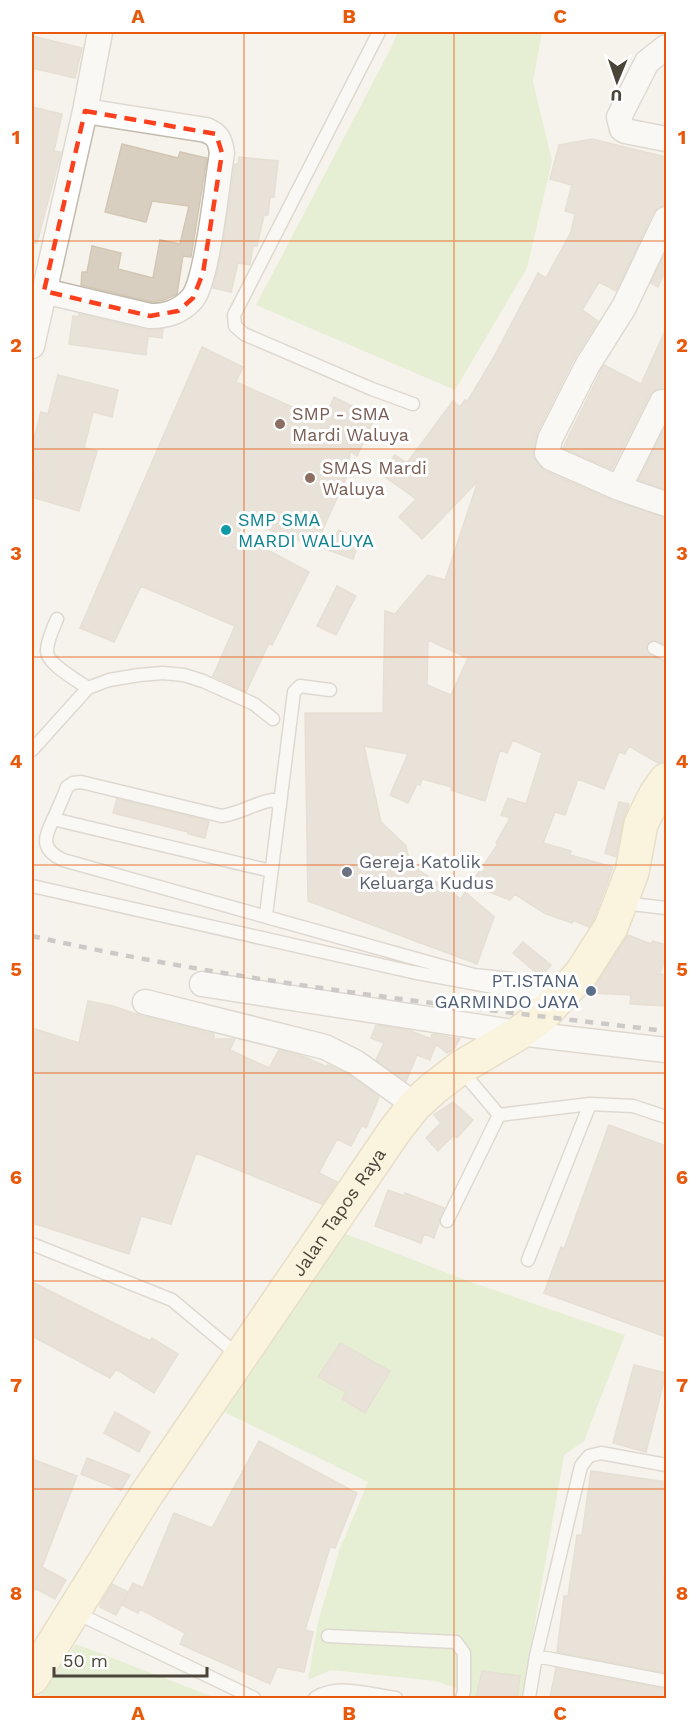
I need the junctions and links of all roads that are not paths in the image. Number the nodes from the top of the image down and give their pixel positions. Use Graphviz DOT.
graph roads {
  1 [pos="100,32"];
  2 [pos="379,32"];
  3 [pos="666,47"];
  4 [pos="85,111"];
  5 [pos="666,139"];
  6 [pos="666,219"];
  7 [pos="44,291"];
  8 [pos="32,346"];
  9 [pos="662,402"];
  10 [pos="413,404"];
  11 [pos="620,488"];
  12 [pos="666,504"];
  13 [pos="57,619"];
  14 [pos="654,648"];
  15 [pos="666,654"];
  16 [pos="88,688"];
  17 [pos="330,690"];
  18 [pos="273,719"];
  19 [pos="32,750"];
  20 [pos="666,780"];
  21 [pos="280,806"];
  22 [pos="53,819"];
  23 [pos="271,871"];
  24 [pos="32,886"];
  25 [pos="621,903"];
  26 [pos="666,908"];
  27 [pos="266,915"];
  28 [pos="202,984"];
  29 [pos="544,996"];
  30 [pos="145,1002"];
  31 [pos="519,1033"];
  32 [pos="666,1050"];
  33 [pos="460,1068"];
  34 [pos="590,1104"];
  35 [pos="415,1105"];
  36 [pos="499,1114"];
  37 [pos="666,1117"];
  38 [pos="447,1221"];
  39 [pos="32,1244"];
  40 [pos="528,1260"];
  41 [pos="240,1357"];
  42 [pos="666,1465"];
  43 [pos="87,1618"];
  44 [pos="328,1636"];
  45 [pos="536,1656"];
  46 [pos="32,1678"];
  47 [pos="666,1681"];
  48 [pos="254,1698"];
  49 [pos="315,1698"];
  50 [pos="396,1698"];
  51 [pos="462,1698"];
  52 [pos="529,1698"];
  1 -- 4 [label="street"];
  2 -- 10 [label="lane"];
  3 -- 5 [label="street"];
  4 -- 7 [label="street"];
  4 -- 7 [label="street"];
  6 -- 11 [label="street"];
  7 -- 8 [label="street"];
  9 -- 11 [label="street"];
  11 -- 12 [label="street"];
  13 -- 16 [label="lane"];
  14 -- 15 [label="lane"];
  16 -- 18 [label="lane"];
  16 -- 19 [label="lane"];
  17 -- 21 [label="lane"];
  20 -- 25 [label="main road, Jalan Tapos Raya"];
  21 -- 22 [label="lane"];
  21 -- 23 [label="lane"];
  22 -- 23 [label="lane"];
  22 -- 27 [label="lane"];
  23 -- 27 [label="lane"];
  24 -- 29 [label="lane"];
  25 -- 26 [label="lane"];
  25 -- 29 [label="main road, Jalan Tapos Raya"];
  27 -- 29 [label="lane"];
  28 -- 31 [label="street"];
  29 -- 31 [label="main road, Jalan Tapos Raya"];
  30 -- 35 [label="street"];
  31 -- 32 [label="street"];
  31 -- 33 [label="main road, Jalan Tapos Raya"];
  33 -- 35 [label="main road, Jalan Tapos Raya"];
  33 -- 36 [label="lane"];
  34 -- 36 [label="lane"];
  34 -- 37 [label="lane"];
  34 -- 40 [label="lane"];
  35 -- 41 [label="main road, Jalan Tapos Raya"];
  36 -- 38 [label="lane"];
  39 -- 41 [label="lane"];
  41 -- 46 [label="main road, Jalan Tapos Raya"];
  42 -- 45 [label="lane"];
  43 -- 48 [label="lane"];
  44 -- 51 [label="lane"];
  45 -- 47 [label="lane"];
  45 -- 52 [label="lane"];
  49 -- 50 [label="lane"];
}
